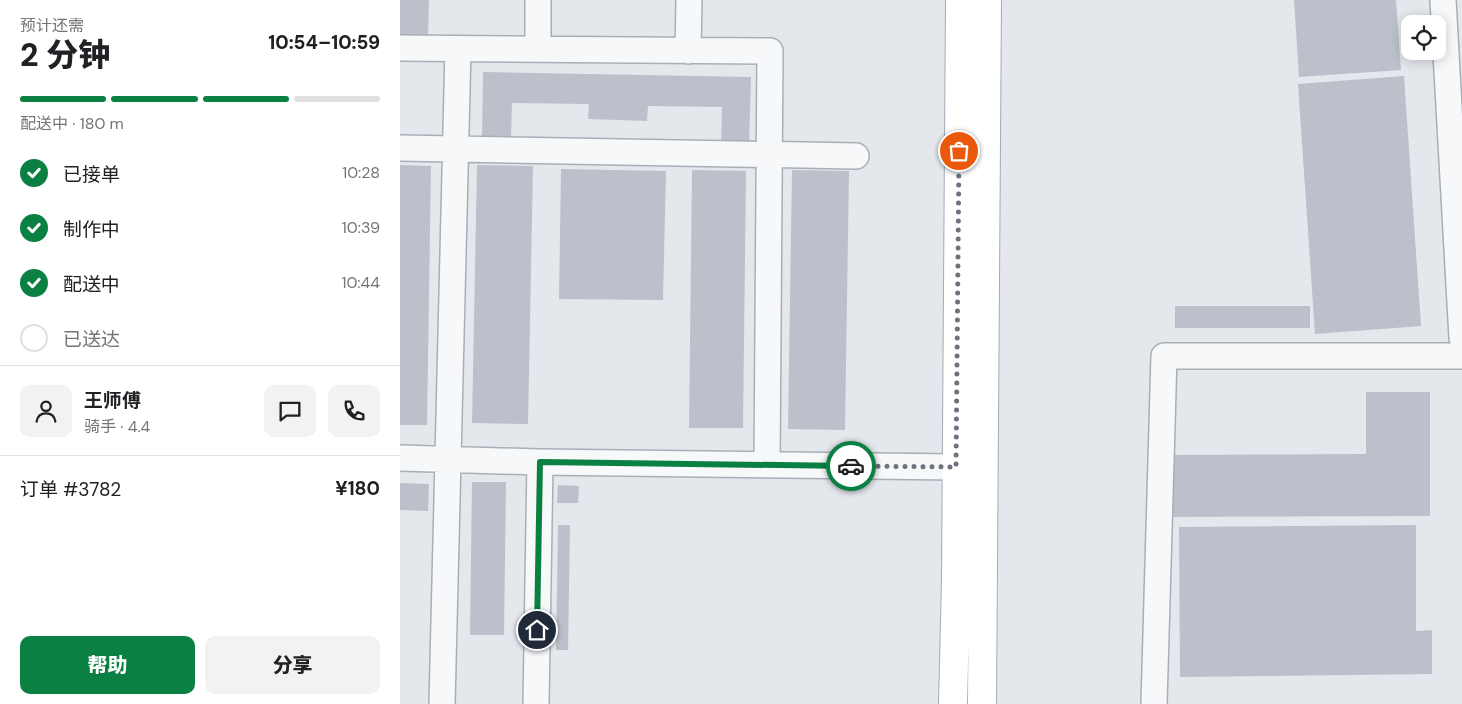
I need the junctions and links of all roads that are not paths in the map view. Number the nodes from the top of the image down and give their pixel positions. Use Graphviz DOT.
graph roads {
  1 [pos="538,0"];
  2 [pos="689,0"];
  3 [pos="960,0"];
  4 [pos="987,0"];
  5 [pos="1443,0"];
  6 [pos="400,48"];
  7 [pos="458,49"];
  8 [pos="538,50"];
  9 [pos="688,51"];
  10 [pos="400,148"];
  11 [pos="454,149"];
  12 [pos="769,155"];
  13 [pos="856,156"];
  14 [pos="1462,338"];
  15 [pos="1462,356"];
  16 [pos="400,458"];
  17 [pos="448,459"];
  18 [pos="540,462"];
  19 [pos="767,465"];
  20 [pos="956,467"];
  21 [pos="442,704"];
  22 [pos="536,704"];
  23 [pos="953,704"];
  24 [pos="982,704"];
  25 [pos="1154,704"];
  1 -- 8 [label="street"];
  2 -- 9 [label="street"];
  3 -- 20 [label="main road"];
  4 -- 24 [label="main road"];
  5 -- 14 [label="street"];
  6 -- 7 [label="street"];
  7 -- 8 [label="street"];
  7 -- 11 [label="street"];
  8 -- 9 [label="street"];
  9 -- 12 [label="street"];
  10 -- 11 [label="street"];
  11 -- 12 [label="street"];
  11 -- 17 [label="street"];
  12 -- 13 [label="street"];
  12 -- 19 [label="street"];
  15 -- 25 [label="street"];
  16 -- 17 [label="street"];
  17 -- 18 [label="street"];
  17 -- 21 [label="street"];
  18 -- 19 [label="street"];
  18 -- 22 [label="street"];
  19 -- 20 [label="street"];
  20 -- 23 [label="main road"];
}
